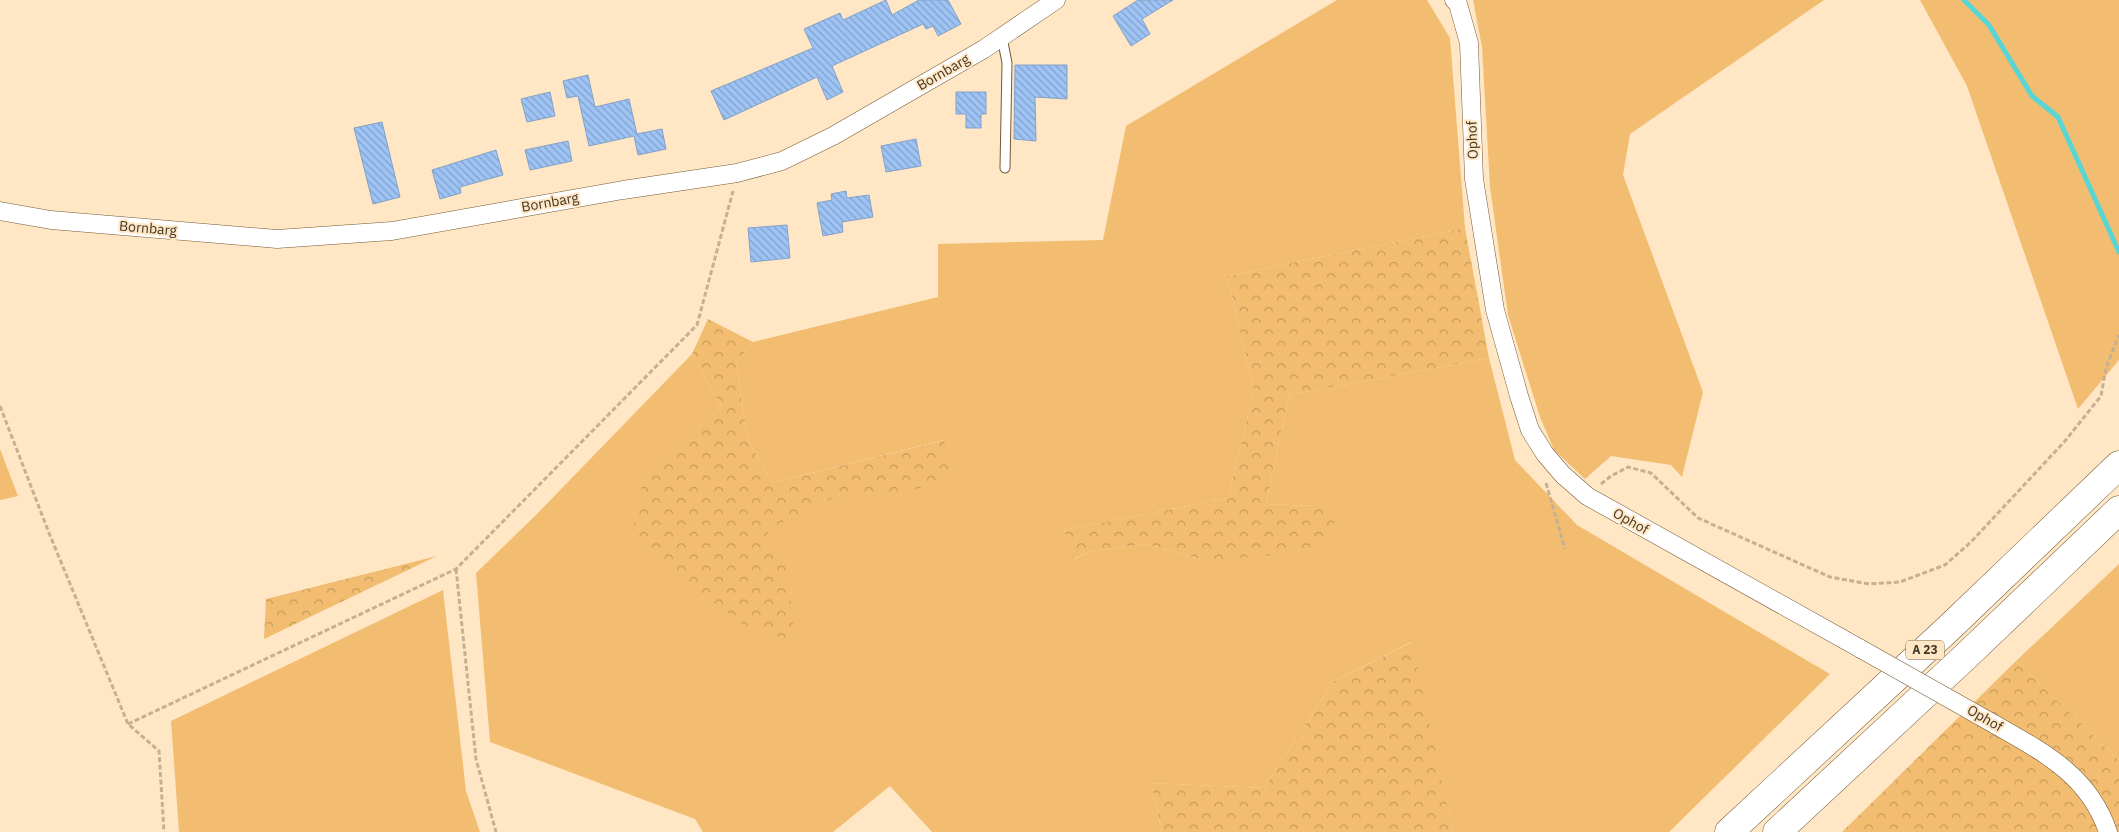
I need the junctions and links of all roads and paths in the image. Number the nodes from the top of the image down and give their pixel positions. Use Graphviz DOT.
graph roads {
  1 [pos="1056,0"];
  2 [pos="1454,0"];
  3 [pos="1002,37"];
  4 [pos="1004,168"];
  5 [pos="737,173"];
  6 [pos="0,211"];
  7 [pos="2119,335"];
  8 [pos="0,406"];
  9 [pos="2119,465"];
  10 [pos="1544,476"];
  11 [pos="1587,496"];
  12 [pos="2119,510"];
  13 [pos="1565,549"];
  14 [pos="456,569"];
  15 [pos="128,724"];
  16 [pos="164,832"];
  17 [pos="496,832"];
  18 [pos="1729,832"];
  19 [pos="1777,832"];
  20 [pos="2108,832"];
  1 -- 3 [label="street, Bornbarg"];
  2 -- 11 [label="street, Ophof"];
  3 -- 4 [label="lane"];
  3 -- 5 [label="street, Bornbarg"];
  5 -- 6 [label="street, Bornbarg"];
  5 -- 14 [label="path"];
  7 -- 11 [label="path"];
  8 -- 15 [label="path"];
  9 -- 18 [label="highway, A 23"];
  10 -- 13 [label="path"];
  11 -- 20 [label="street, Ophof, bridge"];
  12 -- 19 [label="highway, A 23"];
  14 -- 15 [label="path"];
  14 -- 17 [label="path"];
  15 -- 16 [label="path"];
}
